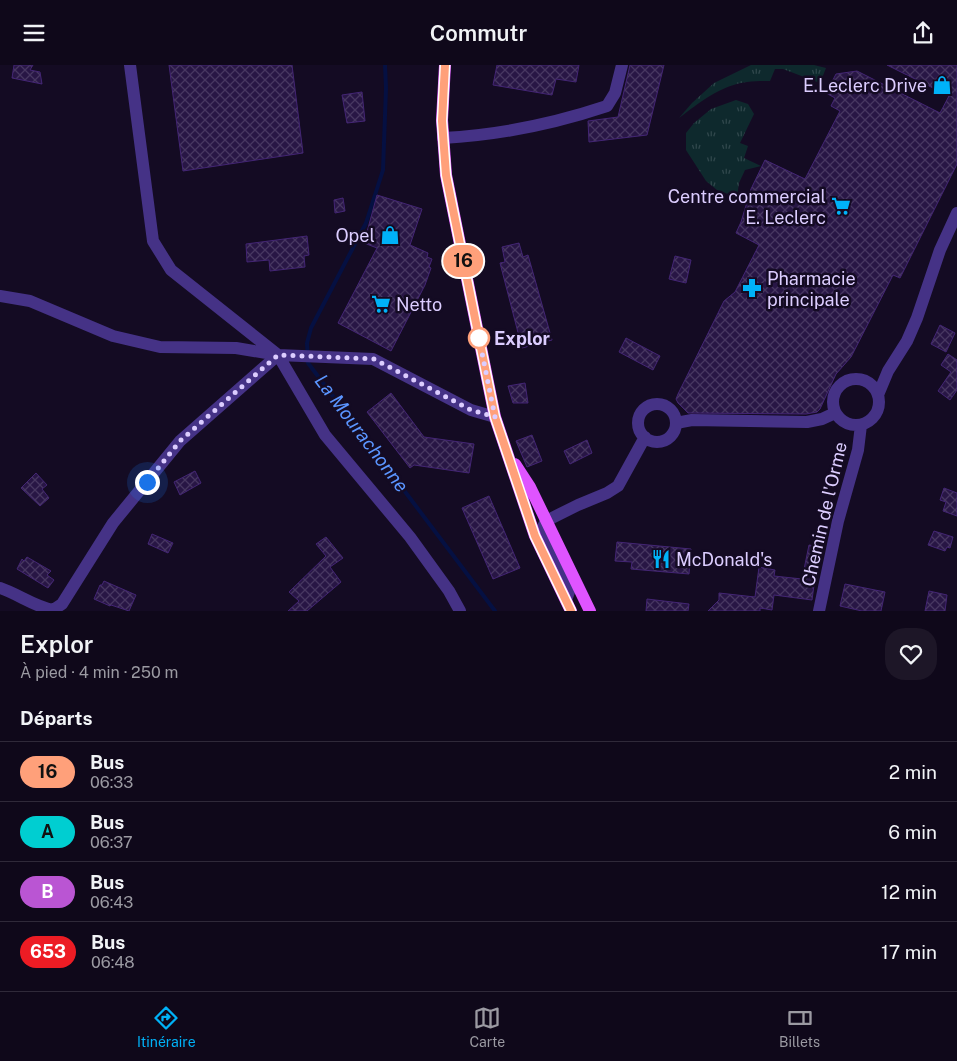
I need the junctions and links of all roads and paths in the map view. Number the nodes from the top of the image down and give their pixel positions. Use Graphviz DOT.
graph roads {
  1 [pos="130,65"];
  2 [pos="445,65"];
  3 [pos="622,65"];
  4 [pos="443,138"];
  5 [pos="957,213"];
  6 [pos="0,296"];
  7 [pos="278,355"];
  8 [pos="888,371"];
  9 [pos="868,382"];
  10 [pos="878,395"];
  11 [pos="835,413"];
  12 [pos="495,417"];
  13 [pos="676,423"];
  14 [pos="861,425"];
  15 [pos="645,437"];
  16 [pos="507,450"];
  17 [pos="546,521"];
  18 [pos="0,588"];
  19 [pos="569,605"];
  20 [pos="460,611"];
  21 [pos="590,611"];
  22 [pos="819,611"];
  1 -- 7 [label="street"];
  2 -- 4 [label="main road"];
  3 -- 4 [label="street"];
  4 -- 12 [label="main road"];
  5 -- 8 [label="street"];
  6 -- 7 [label="street"];
  7 -- 12 [label="street"];
  7 -- 18 [label="street"];
  7 -- 20 [label="street"];
  8 -- 9 [label="street"];
  8 -- 10 [label="street"];
  9 -- 10 [label="street"];
  9 -- 11 [label="street"];
  10 -- 14 [label="street"];
  11 -- 13 [label="street"];
  11 -- 14 [label="street"];
  12 -- 16 [label="main road"];
  13 -- 15 [label="street"];
  13 -- 15 [label="street"];
  14 -- 22 [label="street, Chemin de l'Orme"];
  15 -- 17 [label="street"];
  16 -- 17 [label="main road"];
  16 -- 19 [label="main road"];
  17 -- 19 [label="street"];
  17 -- 21 [label="main road"];
}
